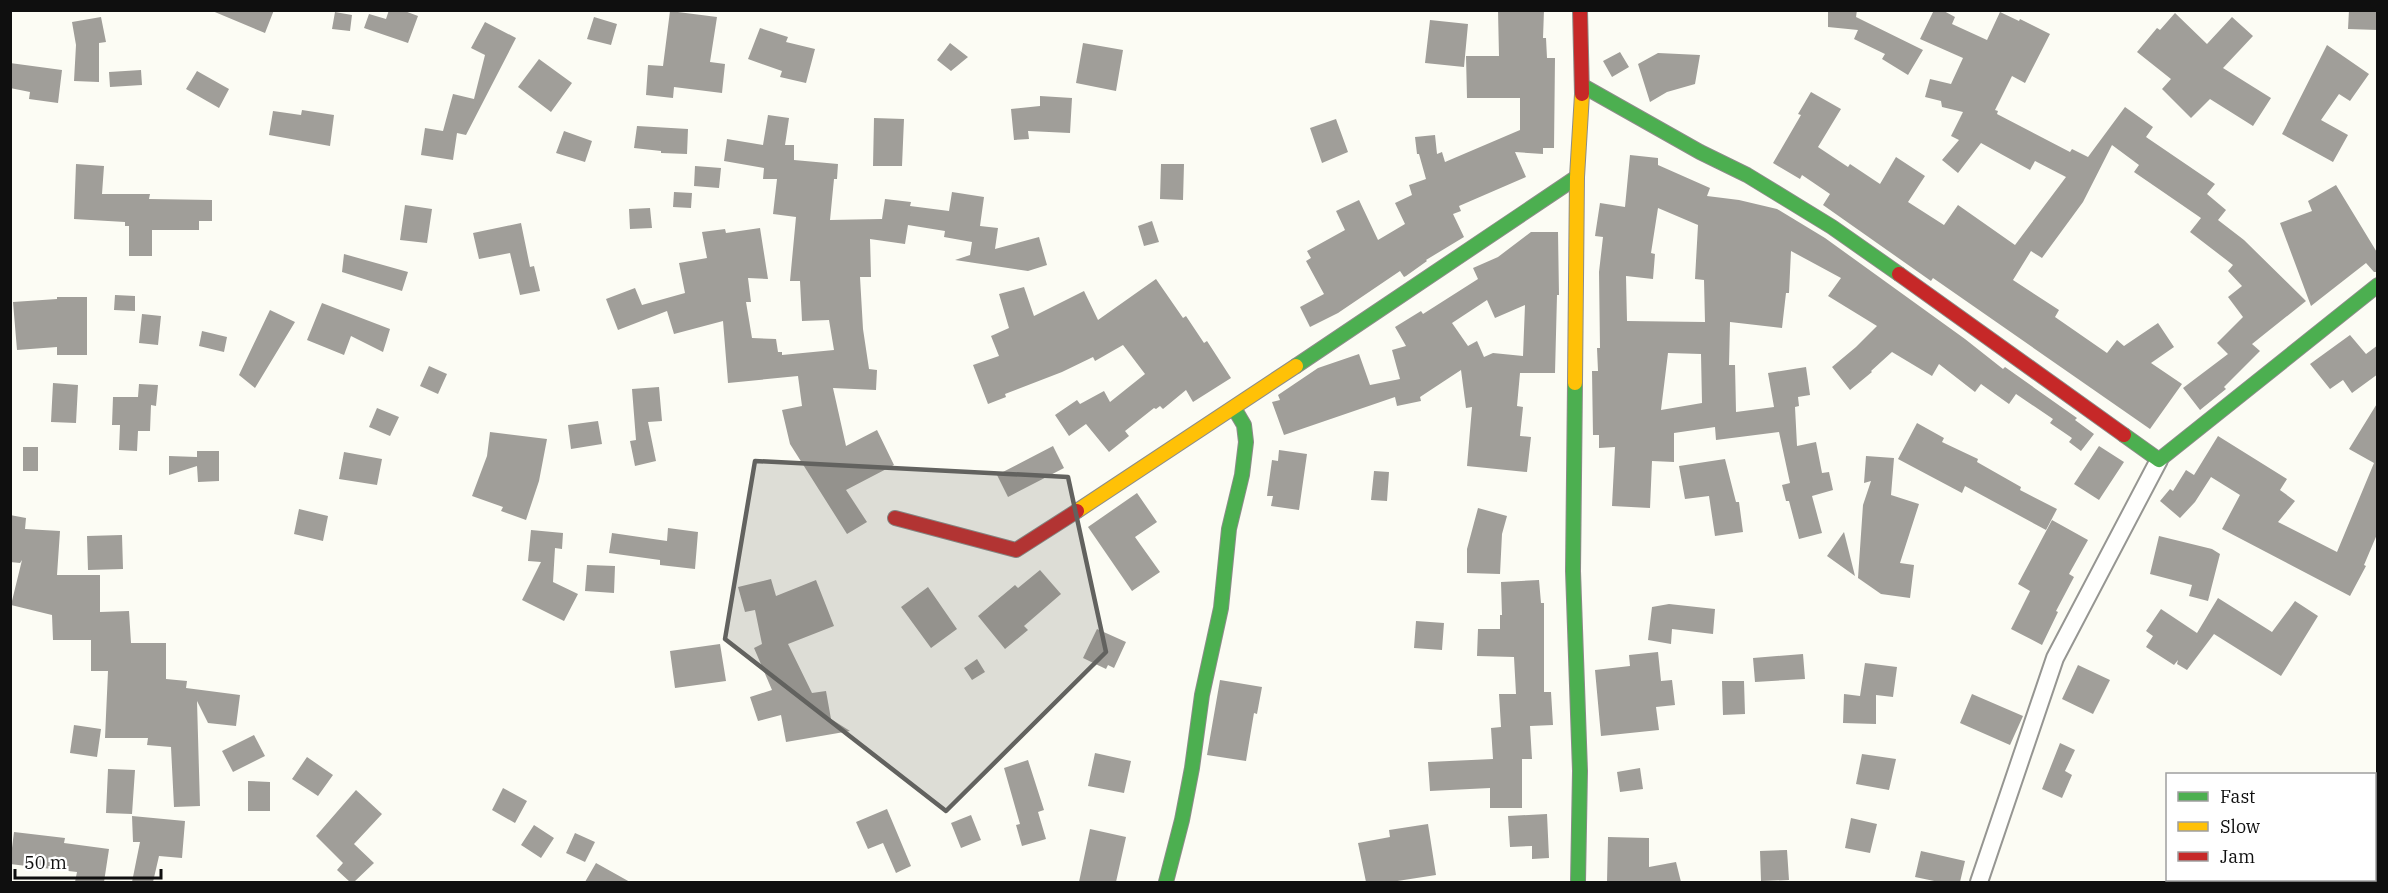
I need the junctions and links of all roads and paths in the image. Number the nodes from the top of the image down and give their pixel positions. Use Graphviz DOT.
graph roads {
  1 [pos="1580,10"];
  2 [pos="1583,86"];
  3 [pos="1576,177"];
  4 [pos="2378,285"];
  5 [pos="1234,408"];
  6 [pos="2159,460"];
  7 [pos="896,518"];
  8 [pos="1166,882"];
  9 [pos="1578,882"];
  10 [pos="1979,882"];
  1 -- 2 [label="main road"];
  2 -- 3 [label="main road"];
  2 -- 6 [label="main road"];
  3 -- 5 [label="main road"];
  3 -- 9 [label="main road"];
  4 -- 6 [label="main road"];
  5 -- 7 [label="main road"];
  5 -- 8 [label="main road"];
  6 -- 10 [label="street"];
}
